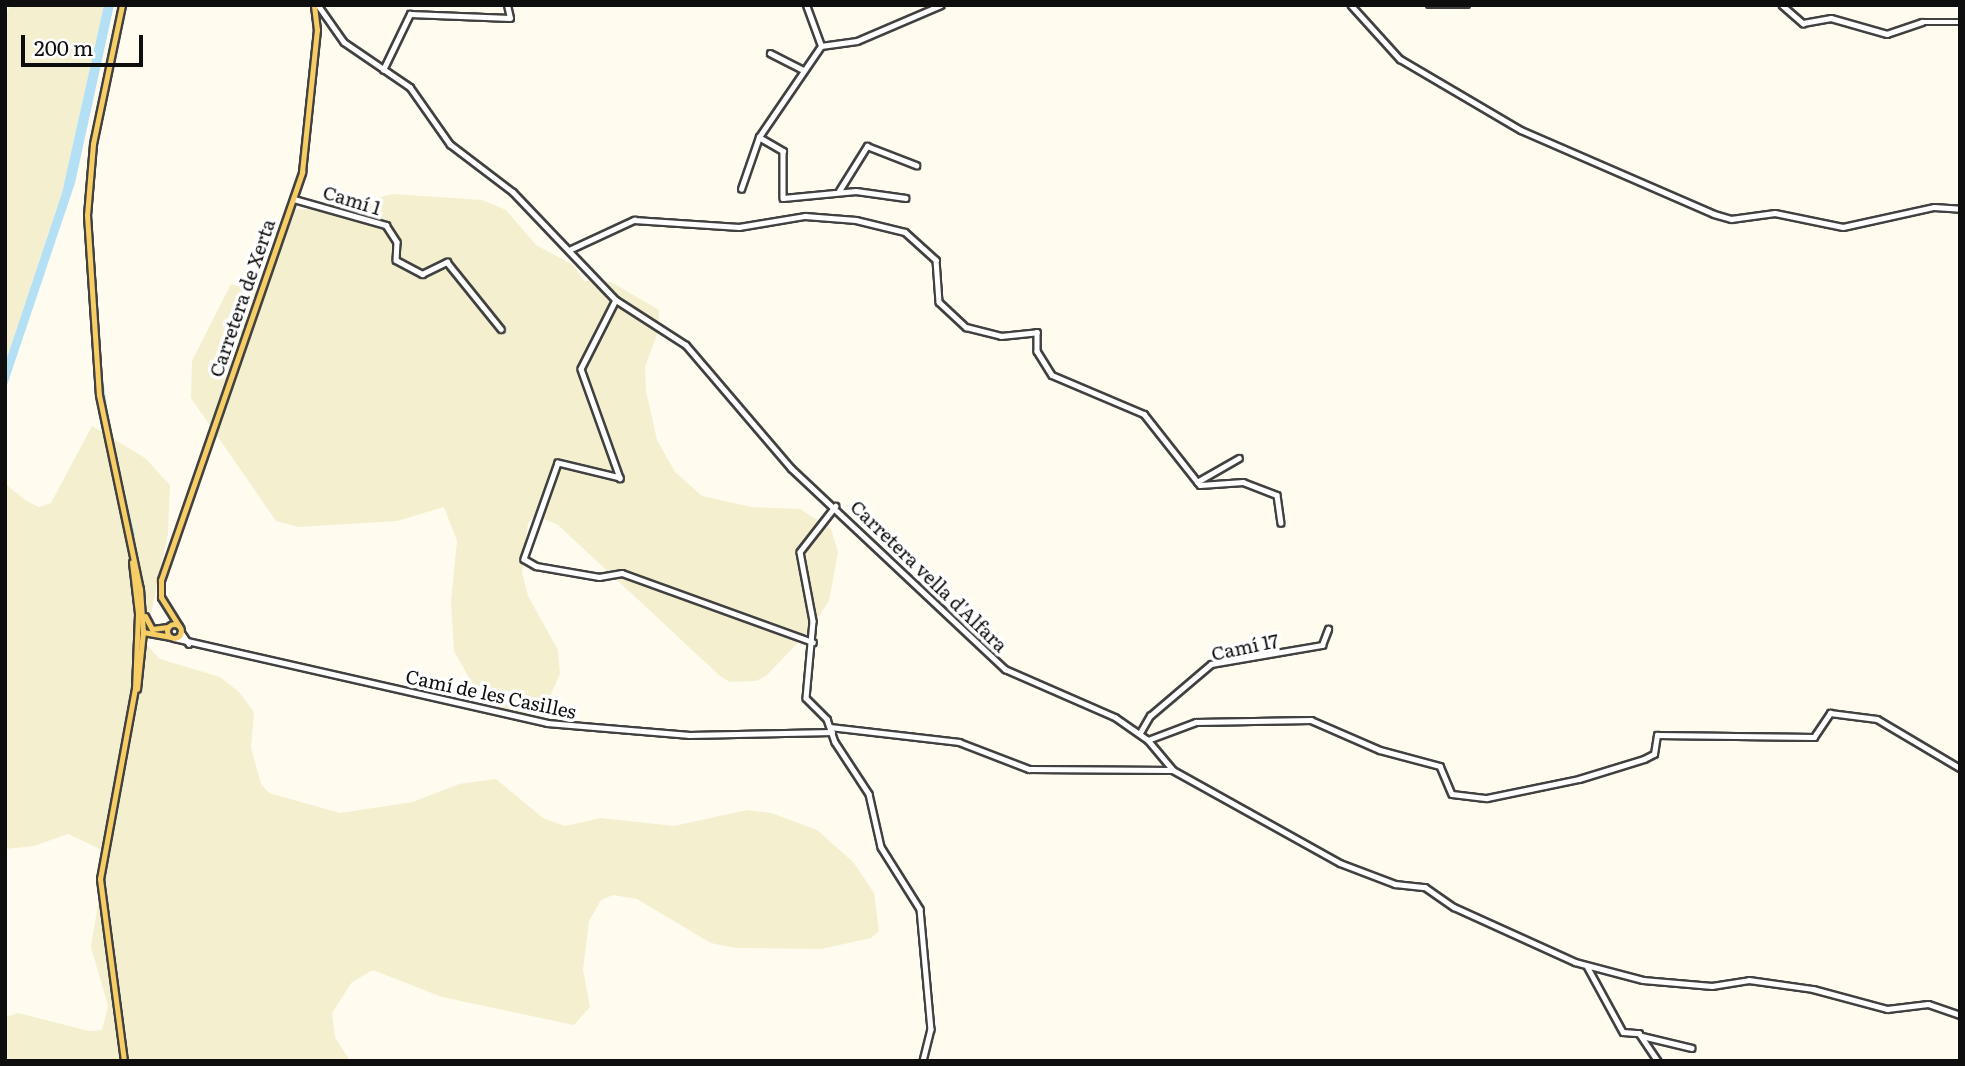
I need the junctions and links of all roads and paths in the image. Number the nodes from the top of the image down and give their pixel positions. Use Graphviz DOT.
graph roads {
  1 [pos="122,5"];
  2 [pos="316,5"];
  3 [pos="507,5"];
  4 [pos="806,5"];
  5 [pos="941,5"];
  6 [pos="1351,5"];
  7 [pos="1429,5"];
  8 [pos="1466,5"];
  9 [pos="1783,5"];
  10 [pos="1960,22"];
  11 [pos="821,46"];
  12 [pos="770,53"];
  13 [pos="383,70"];
  14 [pos="803,70"];
  15 [pos="759,137"];
  16 [pos="916,166"];
  17 [pos="741,189"];
  18 [pos="839,191"];
  19 [pos="906,198"];
  20 [pos="294,199"];
  21 [pos="1960,209"];
  22 [pos="569,250"];
  23 [pos="616,300"];
  24 [pos="501,329"];
  25 [pos="1239,458"];
  26 [pos="1198,482"];
  27 [pos="835,506"];
  28 [pos="1281,523"];
  29 [pos="127,531"];
  30 [pos="137,593"];
  31 [pos="169,611"];
  32 [pos="169,626"];
  33 [pos="180,629"];
  34 [pos="1328,629"];
  35 [pos="148,632"];
  36 [pos="172,637"];
  37 [pos="813,642"];
  38 [pos="190,644"];
  39 [pos="136,664"];
  40 [pos="133,705"];
  41 [pos="831,729"];
  42 [pos="1140,733"];
  43 [pos="1148,740"];
  44 [pos="1960,768"];
  45 [pos="1173,770"];
  46 [pos="1587,965"];
  47 [pos="1960,1015"];
  48 [pos="1641,1036"];
  49 [pos="1692,1048"];
  50 [pos="124,1061"];
  51 [pos="923,1061"];
  52 [pos="1658,1061"];
  1 -- 29 [label="main road"];
  2 -- 13 [label="street, Carretera vella d'Alfara"];
  2 -- 20 [label="main road, Carretera de Xerta"];
  3 -- 13 [label="street"];
  4 -- 11 [label="street"];
  5 -- 11 [label="street"];
  6 -- 21 [label="street"];
  7 -- 8 [label="street"];
  9 -- 10 [label="street"];
  11 -- 14 [label="street"];
  12 -- 14 [label="street"];
  13 -- 22 [label="street, Carretera vella d'Alfara"];
  14 -- 15 [label="street"];
  15 -- 17 [label="street"];
  15 -- 18 [label="street"];
  16 -- 18 [label="street"];
  18 -- 19 [label="street"];
  20 -- 24 [label="street, Camí 1"];
  20 -- 31 [label="main road, Carretera de Xerta"];
  22 -- 23 [label="street, Carretera vella d'Alfara"];
  22 -- 26 [label="street"];
  23 -- 27 [label="street, Carretera vella d'Alfara"];
  23 -- 37 [label="street"];
  25 -- 26 [label="street"];
  26 -- 28 [label="street"];
  27 -- 37 [label="street"];
  27 -- 42 [label="street, Carretera vella d'Alfara"];
  29 -- 30 [label="main road"];
  29 -- 35 [label="main road"];
  30 -- 35 [label="main road"];
  30 -- 39 [label="main road"];
  31 -- 32 [label="main road"];
  31 -- 33 [label="main road"];
  32 -- 33 [label="main road"];
  32 -- 35 [label="main road"];
  32 -- 36 [label="main road"];
  33 -- 36 [label="main road"];
  33 -- 38 [label="street"];
  34 -- 42 [label="street, Camí 17"];
  35 -- 36 [label="main road"];
  35 -- 39 [label="main road"];
  35 -- 40 [label="main road"];
  36 -- 38 [label="street, Camí de les Casilles"];
  37 -- 41 [label="street"];
  38 -- 41 [label="street, Camí de les Casilles"];
  39 -- 40 [label="main road"];
  40 -- 50 [label="main road"];
  41 -- 45 [label="street, Camí de les Casilles"];
  41 -- 51 [label="street"];
  42 -- 43 [label="street, Carretera vella d'Alfara"];
  43 -- 44 [label="street"];
  43 -- 45 [label="street, Carretera vella d'Alfara"];
  45 -- 46 [label="street, Carretera vella d'Alfara"];
  46 -- 47 [label="street, Carretera vella d'Alfara"];
  46 -- 48 [label="street"];
  48 -- 49 [label="street"];
  48 -- 52 [label="street"];
}
